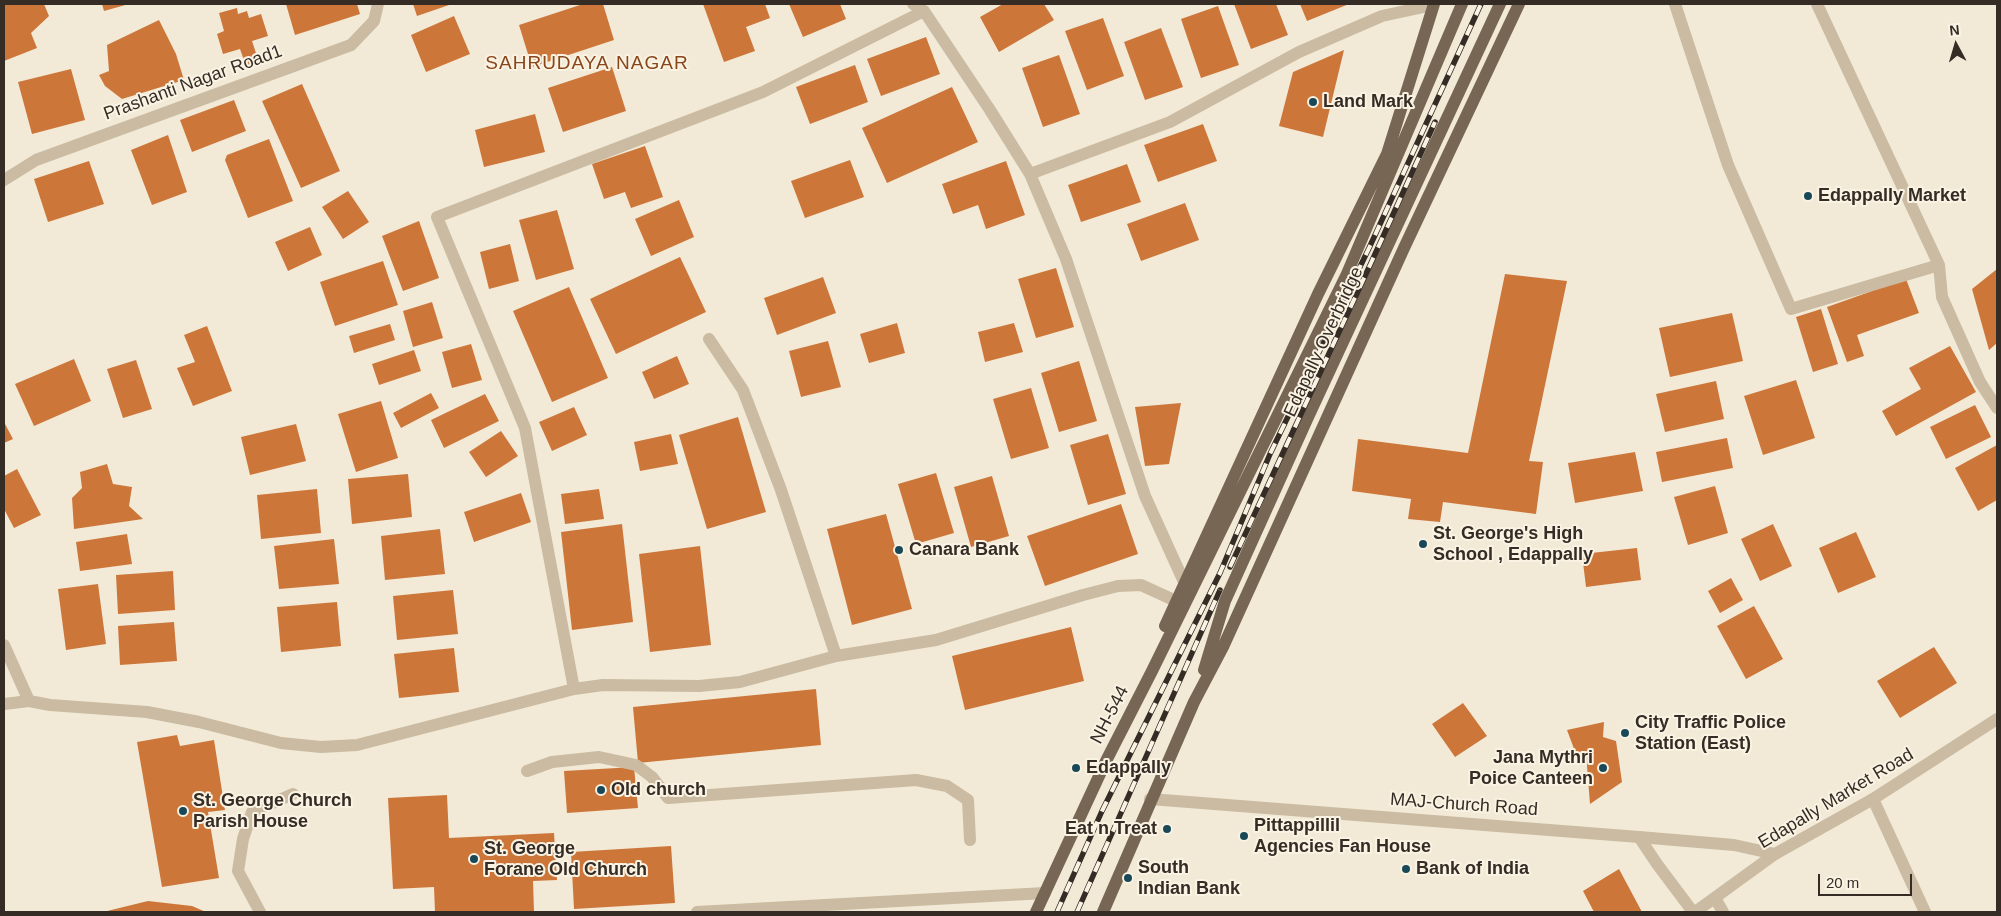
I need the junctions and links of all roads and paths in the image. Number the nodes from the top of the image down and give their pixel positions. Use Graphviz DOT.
graph roads {
  1 [pos="378,4"];
  2 [pos="913,4"];
  3 [pos="1462,4"];
  4 [pos="1500,4"];
  5 [pos="1518,4"];
  6 [pos="1674,4"];
  7 [pos="1817,4"];
  8 [pos="1434,5"];
  9 [pos="924,11"];
  10 [pos="1030,174"];
  11 [pos="4,180"];
  12 [pos="1939,265"];
  13 [pos="709,339"];
  14 [pos="1997,408"];
  15 [pos="1184,582"];
  16 [pos="1176,601"];
  17 [pos="4,645"];
  18 [pos="836,656"];
  19 [pos="1152,671"];
  20 [pos="574,689"];
  21 [pos="29,701"];
  22 [pos="1194,702"];
  23 [pos="4,704"];
  24 [pos="1997,719"];
  25 [pos="526,771"];
  26 [pos="293,794"];
  27 [pos="1150,799"];
  28 [pos="1872,799"];
  29 [pos="1639,836"];
  30 [pos="970,840"];
  31 [pos="1775,854"];
  32 [pos="1045,893"];
  33 [pos="1715,898"];
  34 [pos="1698,911"];
  35 [pos="260,912"];
  36 [pos="697,912"];
  37 [pos="1036,912"];
  38 [pos="1103,912"];
  39 [pos="1723,912"];
  40 [pos="1924,912"];
  1 -- 11 [label="street, Prashanti Nagar Road1"];
  2 -- 9 [label="street"];
  3 -- 19 [label="main road, Edapally Overbridge"];
  4 -- 22 [label="main road, Edapally Overbridge"];
  5 -- 22 [label="main road"];
  6 -- 12 [label="street"];
  7 -- 12 [label="street"];
  8 -- 10 [label="street"];
  8 -- 15 [label="main road"];
  9 -- 10 [label="street"];
  9 -- 20 [label="street"];
  10 -- 15 [label="street"];
  12 -- 14 [label="street"];
  13 -- 18 [label="street"];
  15 -- 16 [label="main road"];
  16 -- 18 [label="street"];
  16 -- 19 [label="main road"];
  17 -- 21 [label="street"];
  18 -- 20 [label="street"];
  19 -- 32 [label="main road, NH-544"];
  20 -- 21 [label="street"];
  21 -- 23 [label="street"];
  22 -- 27 [label="main road"];
  24 -- 28 [label="street, Edapally Market Road"];
  25 -- 30 [label="street"];
  26 -- 35 [label="street"];
  27 -- 29 [label="street, MAJ-Church Road"];
  27 -- 38 [label="main road"];
  28 -- 31 [label="street, Edapally Market Road"];
  28 -- 40 [label="street"];
  29 -- 31 [label="street, MAJ-Church Road"];
  29 -- 34 [label="street"];
  31 -- 33 [label="street, Edapally Market Road"];
  32 -- 36 [label="street"];
  32 -- 37 [label="main road, NH-544"];
  33 -- 34 [label="street, Edapally Market Road"];
  33 -- 39 [label="street"];
}
